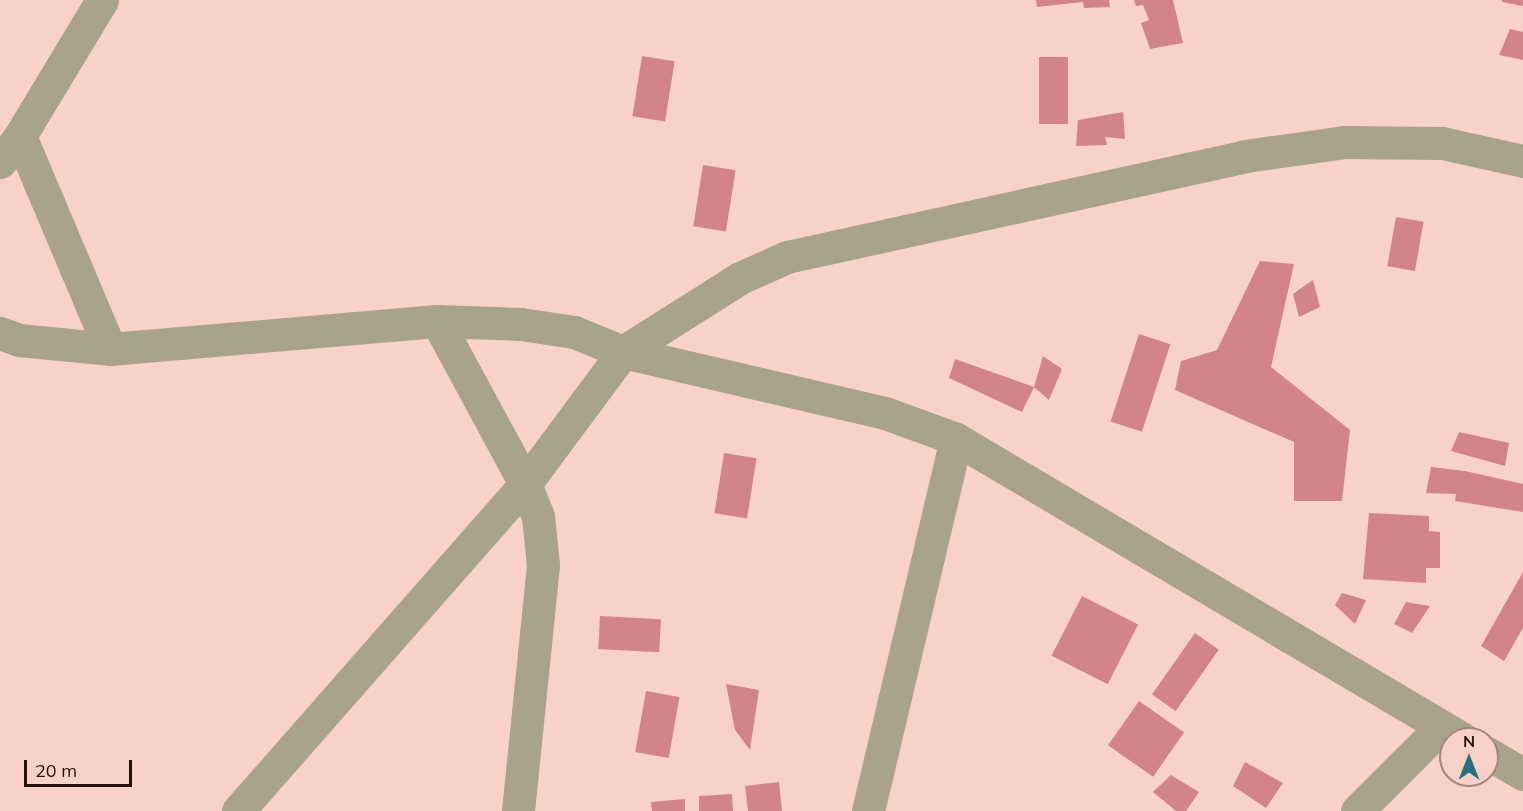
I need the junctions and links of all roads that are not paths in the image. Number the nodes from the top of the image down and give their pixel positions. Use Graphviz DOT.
graph roads {
  1 [pos="102,0"];
  2 [pos="20,136"];
  3 [pos="1523,161"];
  4 [pos="0,162"];
  5 [pos="437,321"];
  6 [pos="0,333"];
  7 [pos="110,349"];
  8 [pos="622,352"];
  9 [pos="956,439"];
  10 [pos="525,484"];
  11 [pos="1442,727"];
  12 [pos="1439,744"];
  13 [pos="1499,760"];
  14 [pos="1523,774"];
  15 [pos="238,811"];
  16 [pos="518,811"];
  17 [pos="868,811"];
  18 [pos="1357,811"];
  1 -- 2 [label="street"];
  2 -- 4 [label="street"];
  2 -- 7 [label="street"];
  3 -- 8 [label="street"];
  5 -- 7 [label="street"];
  5 -- 8 [label="street"];
  5 -- 10 [label="street"];
  6 -- 7 [label="street"];
  8 -- 9 [label="street"];
  8 -- 10 [label="street"];
  9 -- 11 [label="street"];
  9 -- 17 [label="street"];
  10 -- 15 [label="street"];
  10 -- 16 [label="street"];
  12 -- 18 [label="street"];
  13 -- 14 [label="street"];
}
